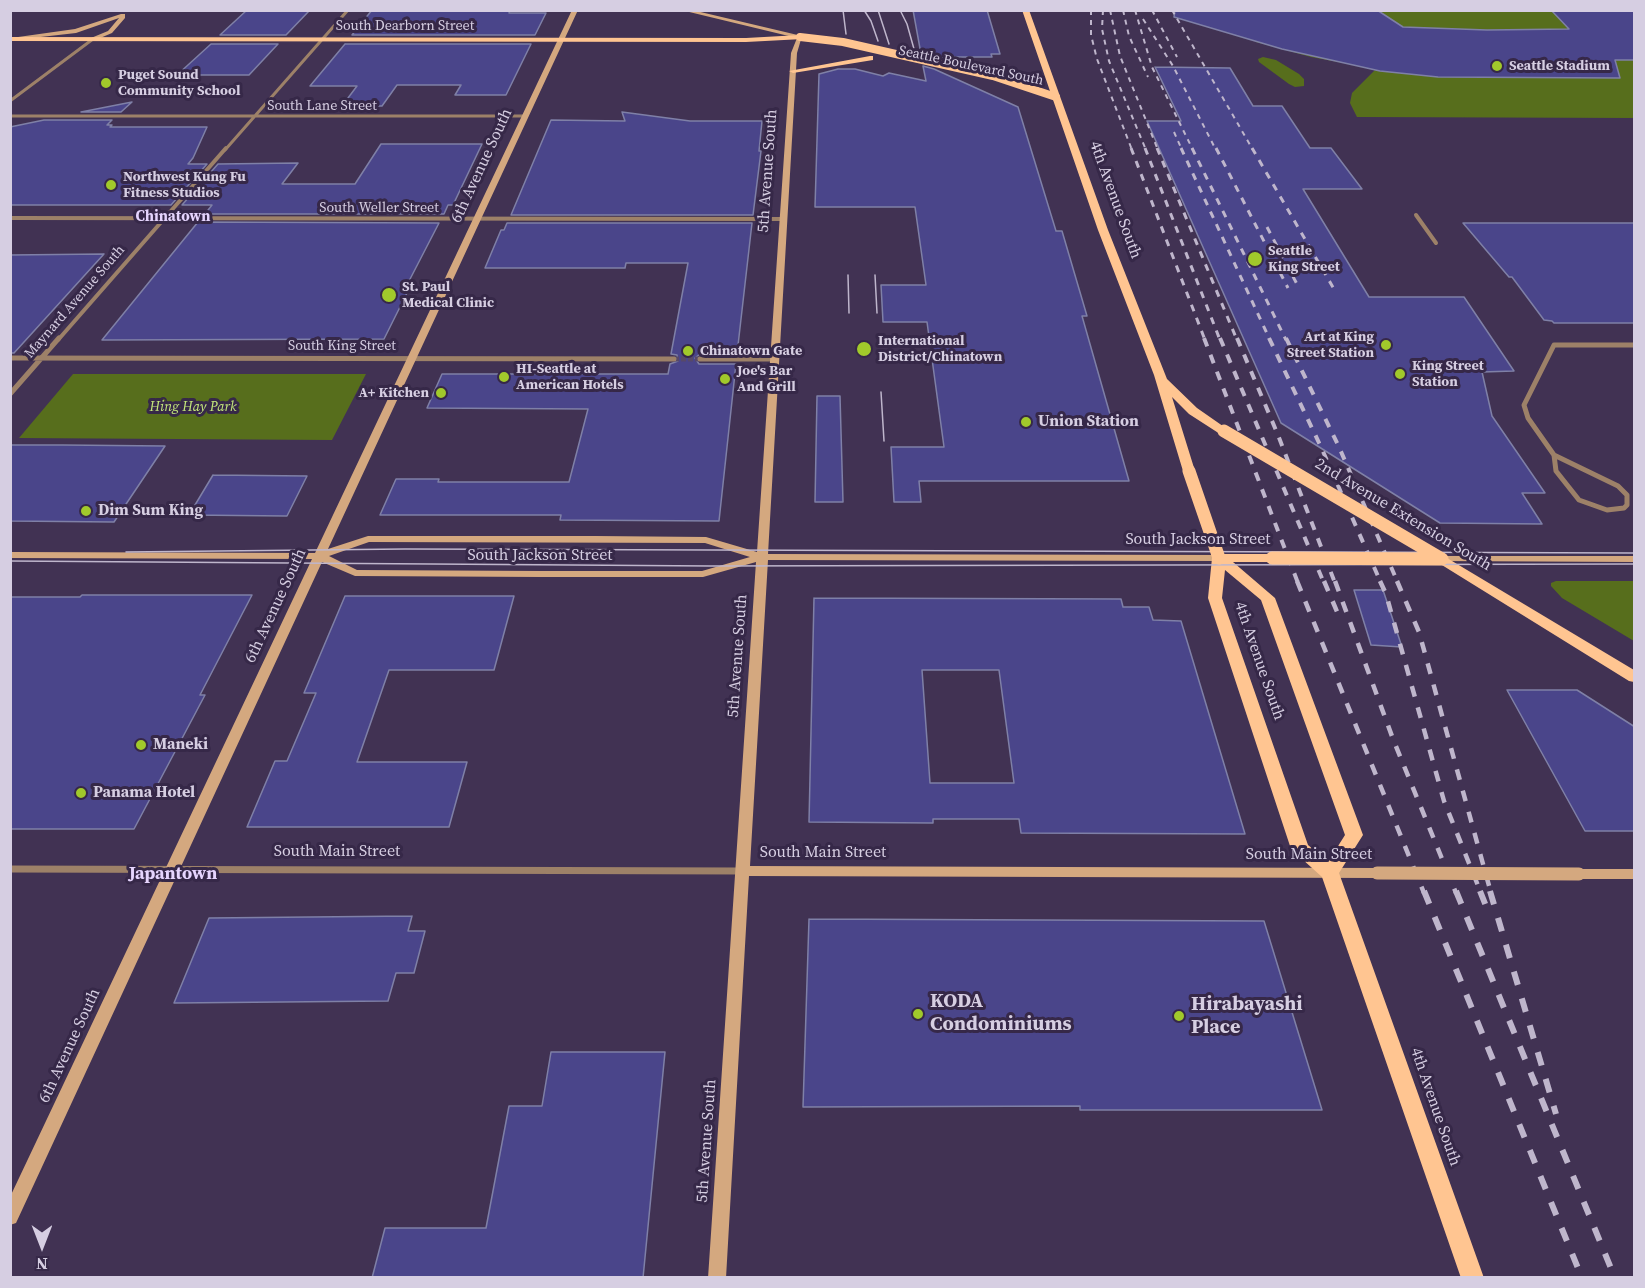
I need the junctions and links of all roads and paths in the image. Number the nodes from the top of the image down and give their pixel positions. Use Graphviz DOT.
graph roads {
  1 [pos="348,10"];
  2 [pos="575,10"];
  3 [pos="683,10"];
  4 [pos="1025,10"];
  5 [pos="126,13"];
  6 [pos="800,37"];
  7 [pos="10,39"];
  8 [pos="93,39"];
  9 [pos="322,39"];
  10 [pos="561,39"];
  11 [pos="837,51"];
  12 [pos="848,53"];
  13 [pos="870,58"];
  14 [pos="881,61"];
  15 [pos="793,71"];
  16 [pos="991,86"];
  17 [pos="1056,97"];
  18 [pos="10,101"];
  19 [pos="10,116"];
  20 [pos="255,116"];
  21 [pos="525,117"];
  22 [pos="1416,215"];
  23 [pos="10,218"];
  24 [pos="165,218"];
  25 [pos="477,219"];
  26 [pos="783,219"];
  27 [pos="1436,243"];
  28 [pos="1635,345"];
  29 [pos="10,358"];
  30 [pos="42,358"];
  31 [pos="412,359"];
  32 [pos="674,359"];
  33 [pos="700,359"];
  34 [pos="774,359"];
  35 [pos="1160,375"];
  36 [pos="10,394"];
  37 [pos="1554,455"];
  38 [pos="10,555"];
  39 [pos="319,556"];
  40 [pos="762,557"];
  41 [pos="1219,558"];
  42 [pos="1442,559"];
  43 [pos="1635,559"];
  44 [pos="1635,677"];
  45 [pos="10,869"];
  46 [pos="173,869"];
  47 [pos="742,871"];
  48 [pos="1330,873"];
  49 [pos="1635,874"];
  50 [pos="10,1217"];
  51 [pos="717,1278"];
  52 [pos="1473,1278"];
  1 -- 9 [label="street, Maynard Avenue South"];
  2 -- 10 [label="main road, 6th Avenue South"];
  3 -- 6 [label="main road, Seattle Boulevard South"];
  4 -- 17 [label="main road, 4th Avenue South"];
  5 -- 7 [label="main road"];
  5 -- 8 [label="main road"];
  6 -- 10 [label="main road, South Dearborn Street"];
  6 -- 11 [label="main road, Seattle Boulevard South, bridge"];
  6 -- 15 [label="main road, 5th Avenue South"];
  6 -- 17 [label="main road, Seattle Boulevard South, bridge"];
  7 -- 8 [label="main road, South Dearborn Street"];
  8 -- 9 [label="main road, South Dearborn Street"];
  8 -- 18 [label="street"];
  9 -- 10 [label="main road, South Dearborn Street"];
  9 -- 20 [label="street, Maynard Avenue South"];
  10 -- 21 [label="main road, 6th Avenue South"];
  12 -- 13 [label="main road, Seattle Boulevard South"];
  13 -- 14 [label="main road, Seattle Boulevard South"];
  13 -- 15 [label="main road"];
  15 -- 26 [label="main road, 5th Avenue South"];
  16 -- 17 [label="main road, Seattle Boulevard South, bridge"];
  17 -- 35 [label="main road, 4th Avenue South"];
  19 -- 20 [label="street, South Lane Street"];
  20 -- 21 [label="street, South Lane Street"];
  20 -- 24 [label="street, Maynard Avenue South"];
  21 -- 25 [label="main road, 6th Avenue South"];
  22 -- 27 [label="street"];
  23 -- 24 [label="street, South Weller Street"];
  24 -- 25 [label="street, South Weller Street"];
  24 -- 30 [label="street, Maynard Avenue South"];
  25 -- 26 [label="street, South Weller Street"];
  25 -- 31 [label="main road, 6th Avenue South"];
  26 -- 34 [label="main road, 5th Avenue South"];
  28 -- 37 [label="street"];
  29 -- 30 [label="street, South King Street"];
  30 -- 31 [label="street, South King Street"];
  30 -- 36 [label="street, Maynard Avenue South"];
  31 -- 32 [label="street, South King Street"];
  31 -- 39 [label="main road, 6th Avenue South"];
  33 -- 34 [label="street"];
  34 -- 40 [label="main road, 5th Avenue South"];
  35 -- 41 [label="main road, 4th Avenue South, bridge"];
  35 -- 42 [label="main road, 2nd Avenue Extension South, bridge"];
  37 -- 37 [label="street"];
  38 -- 39 [label="main road, South Jackson Street"];
  39 -- 40 [label="main road, South Jackson Street"];
  39 -- 40 [label="main road, South Jackson Street"];
  39 -- 46 [label="main road, 6th Avenue South"];
  40 -- 41 [label="main road, South Jackson Street"];
  40 -- 47 [label="main road, 5th Avenue South"];
  41 -- 42 [label="main road, South Jackson Street, bridge"];
  41 -- 48 [label="main road, 4th Avenue South"];
  41 -- 48 [label="main road"];
  42 -- 43 [label="main road, South Jackson Street"];
  42 -- 44 [label="main road, 2nd Avenue Extension South"];
  45 -- 46 [label="street, South Main Street"];
  46 -- 47 [label="street, South Main Street"];
  46 -- 50 [label="main road, 6th Avenue South"];
  47 -- 48 [label="main road, South Main Street"];
  47 -- 51 [label="main road, 5th Avenue South"];
  48 -- 49 [label="main road, South Main Street, bridge"];
  48 -- 52 [label="main road, 4th Avenue South"];
}
